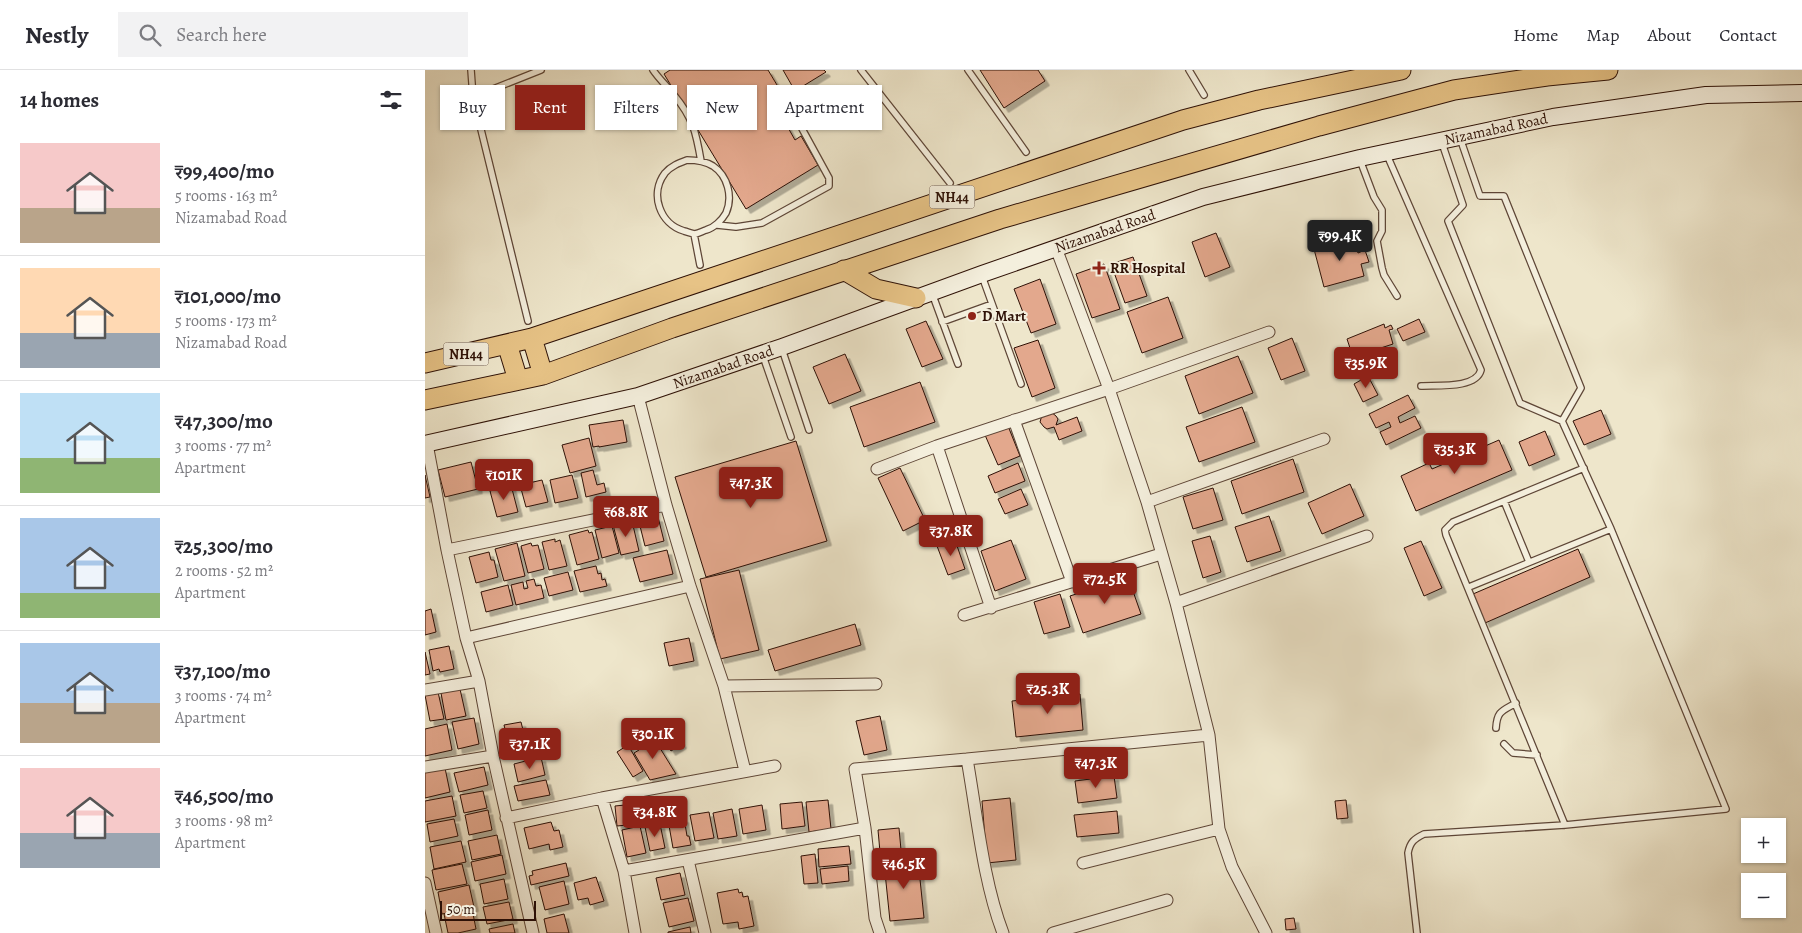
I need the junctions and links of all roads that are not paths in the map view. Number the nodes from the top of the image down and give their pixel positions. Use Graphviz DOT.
graph roads {
  1 [pos="471,70"];
  2 [pos="541,70"];
  3 [pos="653,70"];
  4 [pos="861,70"];
  5 [pos="968,70"];
  6 [pos="1189,70"];
  7 [pos="1401,70"];
  8 [pos="1607,70"];
  9 [pos="472,85"];
  10 [pos="505,85"];
  11 [pos="1802,93"];
  12 [pos="1203,95"];
  13 [pos="481,130"];
  14 [pos="804,130"];
  15 [pos="1459,136"];
  16 [pos="1441,141"];
  17 [pos="1026,152"];
  18 [pos="1386,153"];
  19 [pos="1360,158"];
  20 [pos="701,160"];
  21 [pos="950,182"];
  22 [pos="717,224"];
  23 [pos="694,234"];
  24 [pos="1056,248"];
  25 [pos="700,265"];
  26 [pos="844,270"];
  27 [pos="981,274"];
  28 [pos="924,295"];
  29 [pos="1397,296"];
  30 [pos="992,304"];
  31 [pos="942,322"];
  32 [pos="530,330"];
  33 [pos="1269,332"];
  34 [pos="507,344"];
  35 [pos="782,347"];
  36 [pos="762,354"];
  37 [pos="425,363"];
  38 [pos="958,364"];
  39 [pos="543,375"];
  40 [pos="518,380"];
  41 [pos="1021,384"];
  42 [pos="1421,386"];
  43 [pos="1109,389"];
  44 [pos="638,396"];
  45 [pos="425,400"];
  46 [pos="1014,420"];
  47 [pos="1562,421"];
  48 [pos="809,430"];
  49 [pos="791,437"];
  50 [pos="1324,439"];
  51 [pos="426,444"];
  52 [pos="937,446"];
  53 [pos="1584,468"];
  54 [pos="877,469"];
  55 [pos="1504,501"];
  56 [pos="1147,502"];
  57 [pos="666,506"];
  58 [pos="1611,529"];
  59 [pos="1367,536"];
  60 [pos="447,550"];
  61 [pos="1161,554"];
  62 [pos="1529,562"];
  63 [pos="1072,582"];
  64 [pos="690,586"];
  65 [pos="1469,587"];
  66 [pos="1177,603"];
  67 [pos="991,608"];
  68 [pos="964,615"];
  69 [pos="466,638"];
  70 [pos="479,681"];
  71 [pos="876,684"];
  72 [pos="724,686"];
  73 [pos="425,690"];
  74 [pos="1516,703"];
  75 [pos="1496,728"];
  76 [pos="1209,735"];
  77 [pos="1504,744"];
  78 [pos="1537,755"];
  79 [pos="493,756"];
  80 [pos="967,759"];
  81 [pos="775,766"];
  82 [pos="425,767"];
  83 [pos="745,771"];
  84 [pos="602,798"];
  85 [pos="506,818"];
  86 [pos="1565,825"];
  87 [pos="865,828"];
  88 [pos="1219,829"];
  89 [pos="688,860"];
  90 [pos="1083,863"];
  91 [pos="624,871"];
  92 [pos="425,882"];
  93 [pos="1167,900"];
  94 [pos="429,920"];
  95 [pos="436,933"];
  96 [pos="533,933"];
  97 [pos="635,933"];
  98 [pos="705,933"];
  99 [pos="880,933"];
  100 [pos="1003,933"];
  101 [pos="1053,933"];
  102 [pos="1266,933"];
  103 [pos="1417,933"];
  1 -- 9 [label="lane"];
  2 -- 10 [label="lane"];
  3 -- 20 [label="lane"];
  4 -- 21 [label="lane"];
  5 -- 17 [label="lane"];
  6 -- 12 [label="lane"];
  7 -- 32 [label="highway, NH44"];
  8 -- 26 [label="highway, NH44"];
  11 -- 15 [label="main road, Nizamabad Road"];
  13 -- 32 [label="lane"];
  14 -- 22 [label="lane"];
  15 -- 16 [label="main road, Nizamabad Road"];
  15 -- 47 [label="lane"];
  16 -- 18 [label="main road, Nizamabad Road"];
  16 -- 47 [label="lane"];
  18 -- 19 [label="main road, Nizamabad Road"];
  18 -- 42 [label="lane"];
  19 -- 24 [label="main road, Nizamabad Road"];
  19 -- 29 [label="lane"];
  20 -- 22 [label="lane"];
  20 -- 23 [label="lane"];
  22 -- 23 [label="lane"];
  23 -- 25 [label="lane"];
  24 -- 27 [label="main road, Nizamabad Road"];
  24 -- 43 [label="street"];
  26 -- 28 [label="highway"];
  26 -- 39 [label="highway, NH44"];
  27 -- 28 [label="main road, Nizamabad Road"];
  27 -- 30 [label="lane"];
  28 -- 31 [label="lane"];
  28 -- 35 [label="main road, Nizamabad Road"];
  30 -- 31 [label="lane"];
  30 -- 41 [label="lane"];
  31 -- 38 [label="lane"];
  32 -- 34 [label="highway, NH44"];
  32 -- 39 [label="highway"];
  33 -- 43 [label="street"];
  34 -- 37 [label="highway, NH44"];
  34 -- 40 [label="highway"];
  35 -- 36 [label="main road, Nizamabad Road"];
  35 -- 48 [label="lane"];
  36 -- 44 [label="main road, Nizamabad Road"];
  36 -- 49 [label="lane"];
  39 -- 40 [label="highway, NH44"];
  40 -- 45 [label="highway, NH44"];
  43 -- 46 [label="street"];
  43 -- 56 [label="street"];
  44 -- 51 [label="main road, Nizamabad Road"];
  44 -- 57 [label="street"];
  46 -- 52 [label="street"];
  46 -- 63 [label="street"];
  47 -- 53 [label="lane"];
  50 -- 56 [label="street"];
  51 -- 60 [label="street"];
  52 -- 54 [label="street"];
  52 -- 67 [label="street"];
  53 -- 55 [label="lane"];
  53 -- 58 [label="lane"];
  55 -- 62 [label="lane"];
  55 -- 65 [label="lane"];
  56 -- 61 [label="street"];
  57 -- 60 [label="street"];
  57 -- 64 [label="street"];
  58 -- 62 [label="lane"];
  58 -- 86 [label="lane"];
  59 -- 66 [label="street"];
  60 -- 69 [label="street"];
  61 -- 63 [label="street"];
  61 -- 66 [label="street"];
  62 -- 65 [label="lane"];
  63 -- 67 [label="street"];
  64 -- 69 [label="street"];
  64 -- 72 [label="street"];
  65 -- 74 [label="lane"];
  66 -- 76 [label="street"];
  67 -- 68 [label="street"];
  69 -- 70 [label="street"];
  70 -- 73 [label="street"];
  70 -- 79 [label="street"];
  71 -- 72 [label="street"];
  72 -- 83 [label="street"];
  74 -- 75 [label="lane"];
  74 -- 78 [label="lane"];
  76 -- 80 [label="street"];
  76 -- 88 [label="street"];
  77 -- 78 [label="lane"];
  78 -- 86 [label="lane"];
  79 -- 82 [label="street"];
  79 -- 85 [label="street"];
  80 -- 87 [label="street"];
  80 -- 100 [label="street"];
  81 -- 83 [label="street"];
  83 -- 84 [label="street"];
  84 -- 85 [label="street"];
  84 -- 91 [label="street"];
  85 -- 96 [label="street"];
  86 -- 103 [label="lane"];
  87 -- 89 [label="street"];
  87 -- 99 [label="street"];
  88 -- 90 [label="street"];
  88 -- 102 [label="street"];
  89 -- 91 [label="street"];
  89 -- 98 [label="street"];
  91 -- 97 [label="street"];
  92 -- 94 [label="street"];
  93 -- 101 [label="street"];
  94 -- 95 [label="street"];
}
